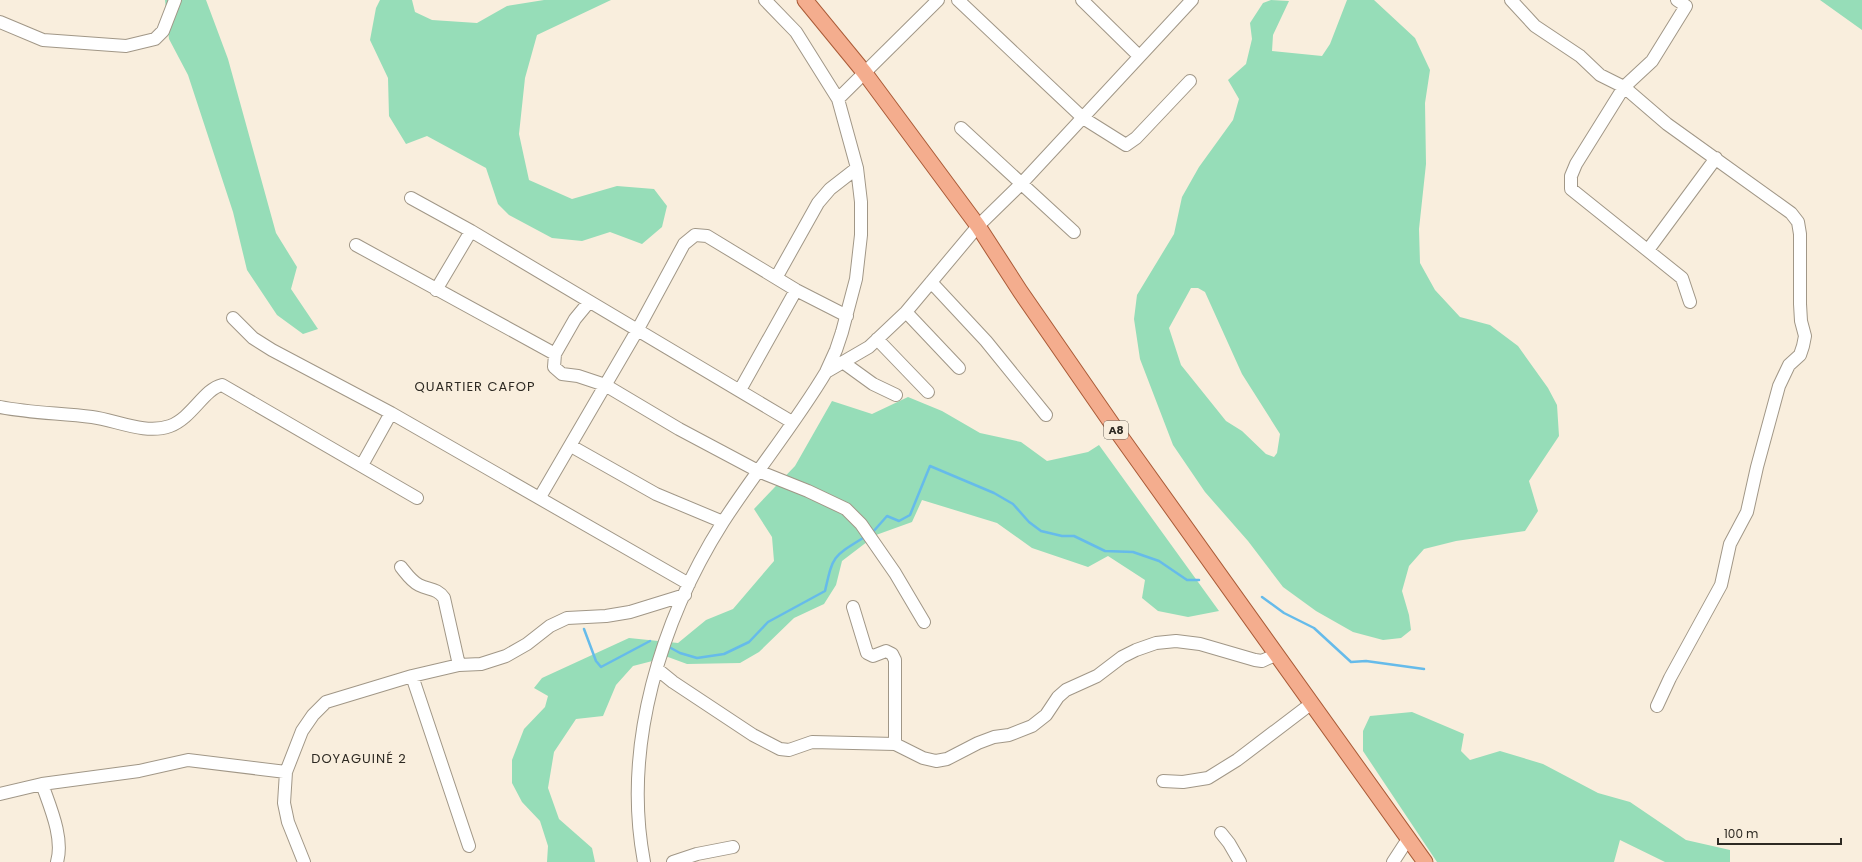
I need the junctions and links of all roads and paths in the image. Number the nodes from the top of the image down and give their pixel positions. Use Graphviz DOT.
graph roads {
  1 [pos="175,0"];
  2 [pos="765,0"];
  3 [pos="805,0"];
  4 [pos="938,0"];
  5 [pos="958,0"];
  6 [pos="1082,0"];
  7 [pos="1192,0"];
  8 [pos="1511,0"];
  9 [pos="1684,2"];
  10 [pos="1,26"];
  11 [pos="1139,56"];
  12 [pos="864,72"];
  13 [pos="1190,81"];
  14 [pos="1624,87"];
  15 [pos="838,100"];
  16 [pos="1083,118"];
  17 [pos="961,128"];
  18 [pos="1716,158"];
  19 [pos="856,168"];
  20 [pos="1022,183"];
  21 [pos="411,198"];
  22 [pos="978,226"];
  23 [pos="471,231"];
  24 [pos="1074,232"];
  25 [pos="356,245"];
  26 [pos="1648,250"];
  27 [pos="776,278"];
  28 [pos="931,282"];
  29 [pos="436,290"];
  30 [pos="796,290"];
  31 [pos="589,302"];
  32 [pos="1690,302"];
  33 [pos="906,312"];
  34 [pos="847,316"];
  35 [pos="232,318"];
  36 [pos="638,329"];
  37 [pos="877,339"];
  38 [pos="555,354"];
  39 [pos="844,363"];
  40 [pos="959,368"];
  41 [pos="826,372"];
  42 [pos="605,385"];
  43 [pos="740,390"];
  44 [pos="928,392"];
  45 [pos="896,395"];
  46 [pos="0,407"];
  47 [pos="391,413"];
  48 [pos="1046,415"];
  49 [pos="792,422"];
  50 [pos="571,446"];
  51 [pos="362,465"];
  52 [pos="758,472"];
  53 [pos="540,497"];
  54 [pos="417,498"];
  55 [pos="723,522"];
  56 [pos="401,567"];
  57 [pos="687,590"];
  58 [pos="853,607"];
  59 [pos="924,622"];
  60 [pos="1277,654"];
  61 [pos="459,666"];
  62 [pos="657,669"];
  63 [pos="412,676"];
  64 [pos="1312,703"];
  65 [pos="1657,706"];
  66 [pos="895,744"];
  67 [pos="286,772"];
  68 [pos="1163,781"];
  69 [pos="42,784"];
  70 [pos="0,794"];
  71 [pos="1221,833"];
  72 [pos="1408,839"];
  73 [pos="469,846"];
  74 [pos="732,847"];
  75 [pos="57,862"];
  76 [pos="304,862"];
  77 [pos="644,862"];
  78 [pos="673,862"];
  79 [pos="1240,862"];
  80 [pos="1393,862"];
  81 [pos="1425,862"];
  1 -- 10 [label="street"];
  2 -- 15 [label="street"];
  3 -- 12 [label="main road, A8"];
  4 -- 12 [label="street"];
  5 -- 16 [label="street"];
  6 -- 11 [label="street"];
  7 -- 11 [label="street"];
  8 -- 14 [label="street"];
  9 -- 14 [label="street"];
  11 -- 16 [label="street"];
  12 -- 15 [label="street"];
  12 -- 22 [label="main road, A8"];
  13 -- 16 [label="street"];
  14 -- 18 [label="street"];
  14 -- 26 [label="street"];
  15 -- 19 [label="street"];
  16 -- 20 [label="street"];
  17 -- 20 [label="street"];
  18 -- 26 [label="street"];
  18 -- 65 [label="street"];
  19 -- 27 [label="street"];
  19 -- 34 [label="street"];
  20 -- 22 [label="street"];
  20 -- 24 [label="street"];
  21 -- 23 [label="street"];
  22 -- 28 [label="street"];
  22 -- 60 [label="main road, A8"];
  23 -- 29 [label="street"];
  23 -- 31 [label="street"];
  25 -- 29 [label="street"];
  26 -- 32 [label="street"];
  27 -- 30 [label="street"];
  27 -- 36 [label="street"];
  28 -- 33 [label="street"];
  28 -- 48 [label="street"];
  29 -- 38 [label="street"];
  30 -- 34 [label="street"];
  30 -- 43 [label="street"];
  31 -- 36 [label="street"];
  31 -- 38 [label="street"];
  33 -- 37 [label="street"];
  33 -- 40 [label="street"];
  34 -- 41 [label="street"];
  35 -- 47 [label="street"];
  36 -- 42 [label="street"];
  36 -- 43 [label="street"];
  37 -- 39 [label="street"];
  37 -- 44 [label="street"];
  38 -- 42 [label="street"];
  39 -- 41 [label="street"];
  39 -- 45 [label="street"];
  41 -- 49 [label="street"];
  42 -- 50 [label="street"];
  42 -- 52 [label="street"];
  43 -- 49 [label="street"];
  46 -- 51 [label="street"];
  47 -- 51 [label="street"];
  47 -- 53 [label="street"];
  49 -- 52 [label="street"];
  50 -- 53 [label="street"];
  50 -- 55 [label="street"];
  51 -- 54 [label="street"];
  52 -- 55 [label="street"];
  52 -- 59 [label="street"];
  53 -- 57 [label="street"];
  55 -- 57 [label="street"];
  56 -- 61 [label="street"];
  57 -- 61 [label="street"];
  57 -- 62 [label="street"];
  58 -- 66 [label="street"];
  60 -- 64 [label="main road, A8"];
  60 -- 66 [label="street"];
  61 -- 63 [label="street"];
  62 -- 66 [label="street"];
  62 -- 77 [label="street"];
  63 -- 67 [label="street"];
  63 -- 73 [label="street"];
  64 -- 68 [label="street"];
  64 -- 72 [label="main road, A8"];
  67 -- 69 [label="street"];
  67 -- 76 [label="street"];
  69 -- 70 [label="street"];
  69 -- 75 [label="street"];
  71 -- 79 [label="street"];
  72 -- 80 [label="street"];
  72 -- 81 [label="main road, A8"];
  74 -- 78 [label="street"];
}
